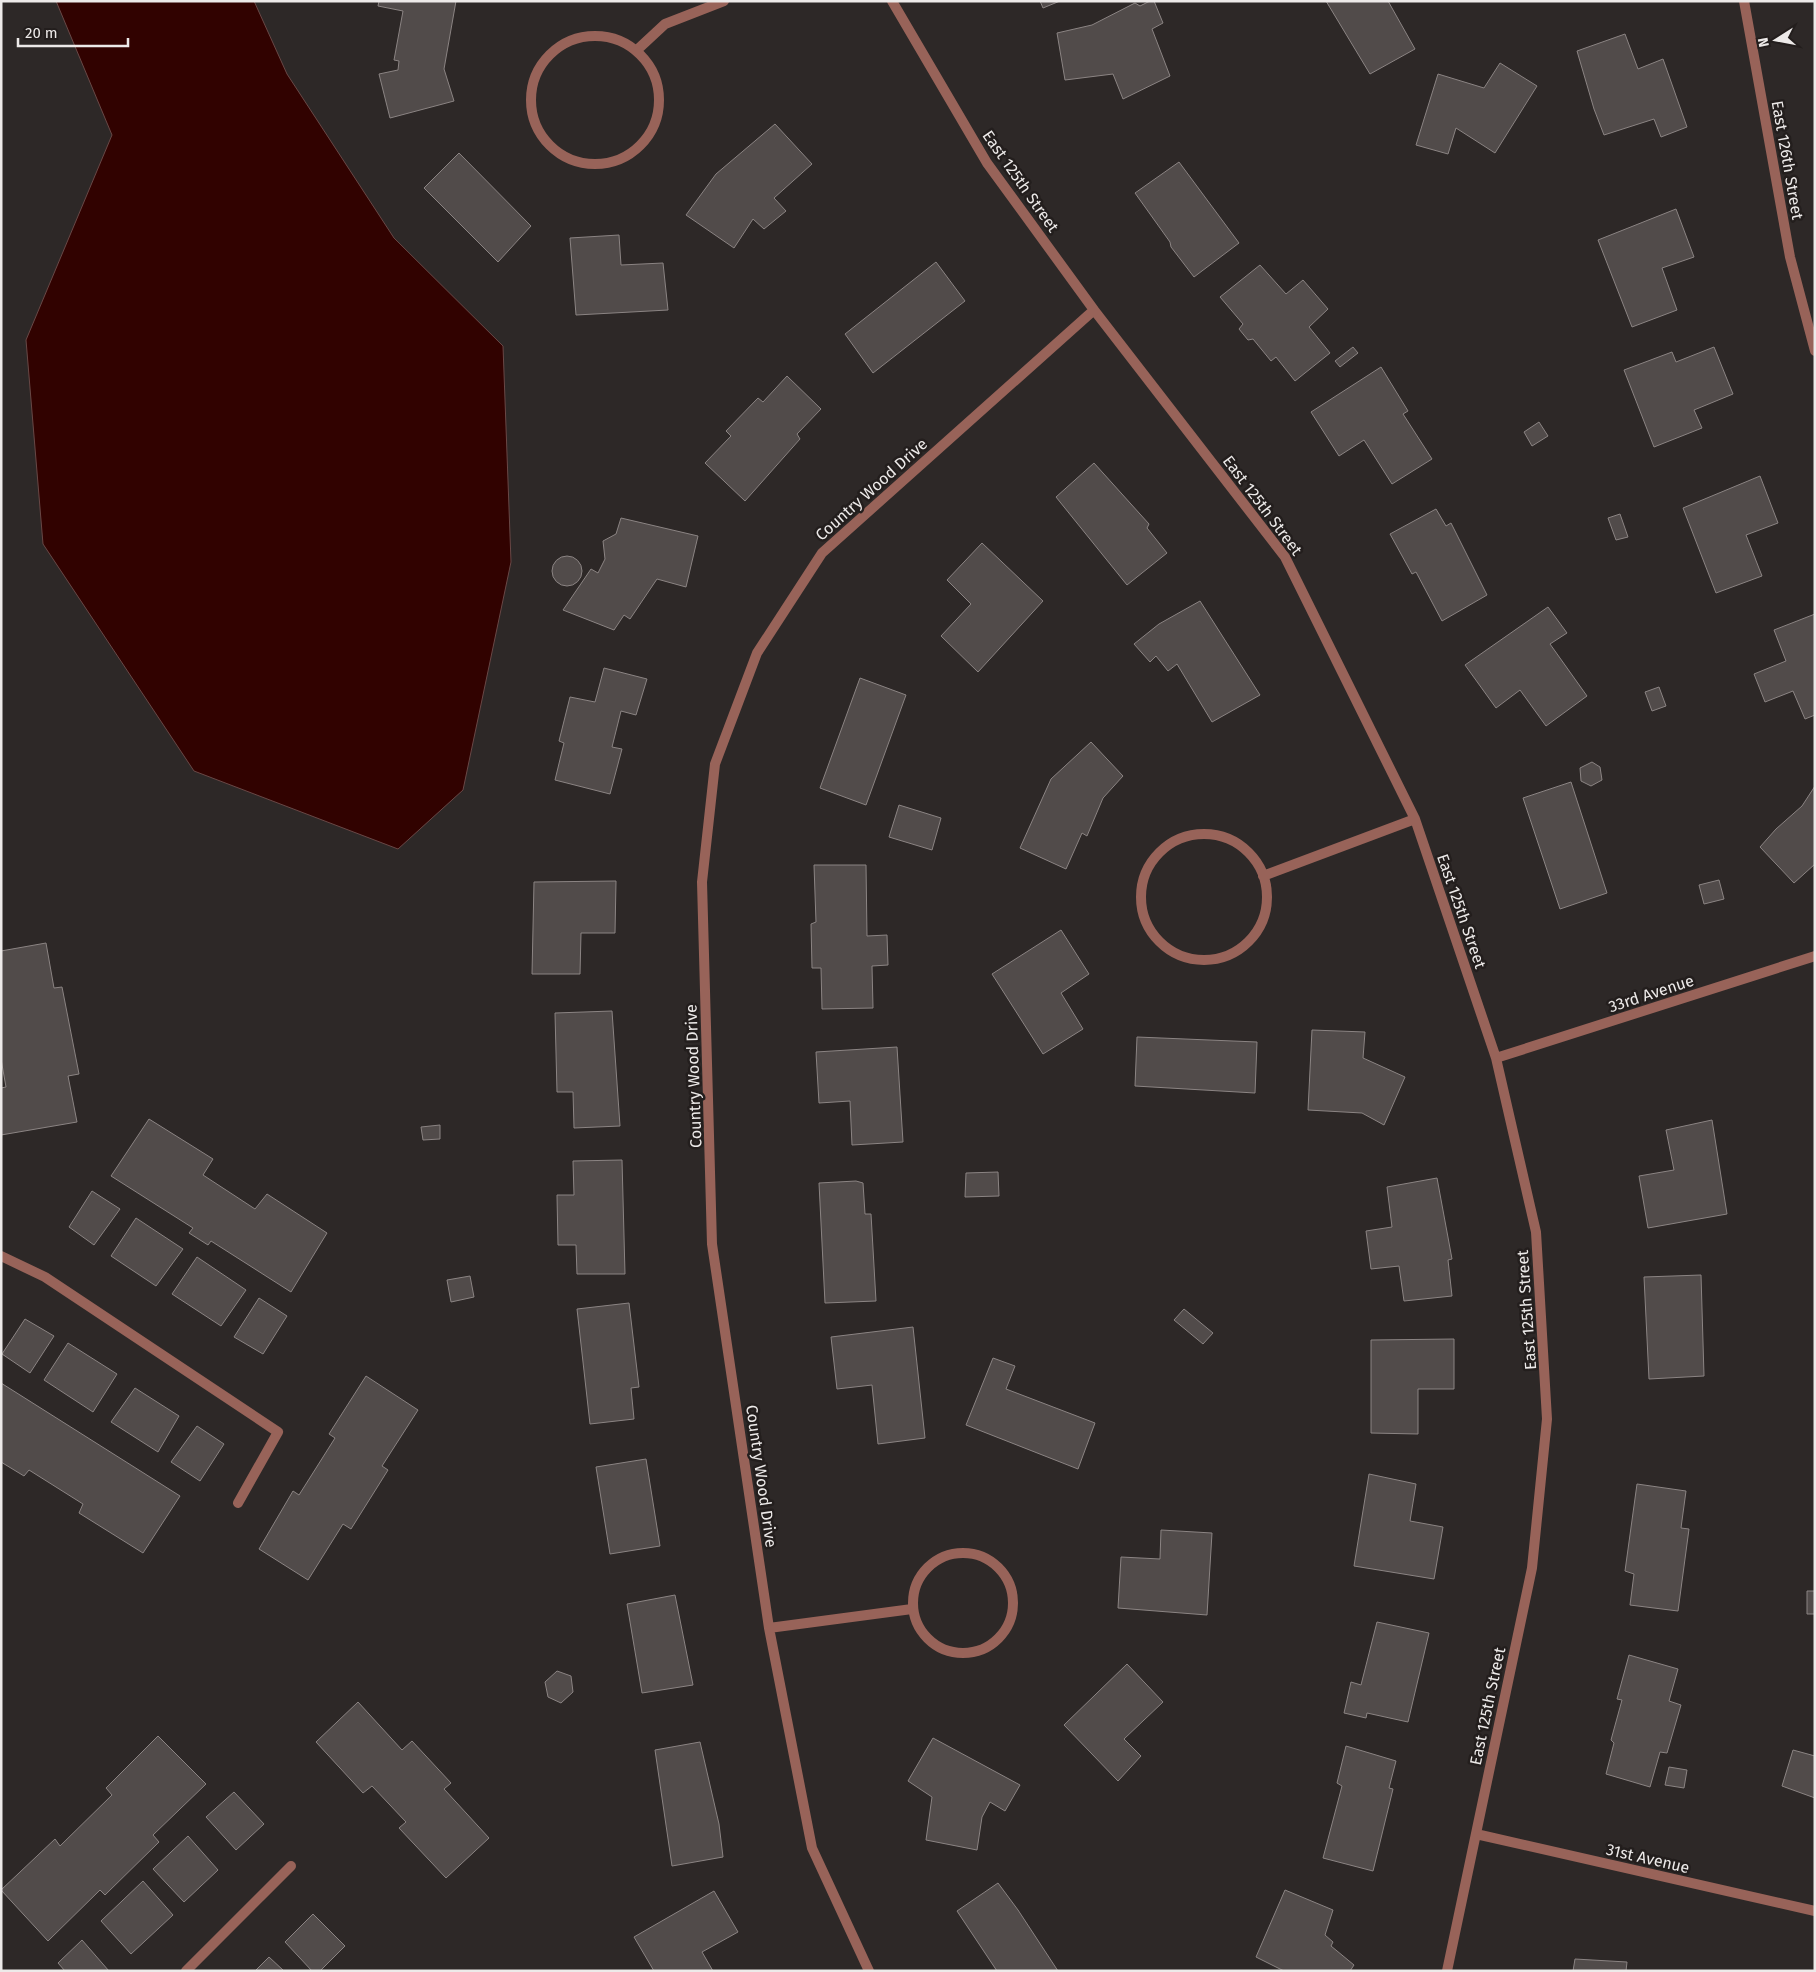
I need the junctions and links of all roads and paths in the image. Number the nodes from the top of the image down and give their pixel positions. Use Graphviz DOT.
graph roads {
  1 [pos="724,1"];
  2 [pos="892,1"];
  3 [pos="1744,1"];
  4 [pos="637,50"];
  5 [pos="1094,310"];
  6 [pos="1815,351"];
  7 [pos="1415,818"];
  8 [pos="1263,876"];
  9 [pos="1815,956"];
  10 [pos="1496,1058"];
  11 [pos="1,1256"];
  12 [pos="238,1503"];
  13 [pos="912,1609"];
  14 [pos="769,1628"];
  15 [pos="1476,1834"];
  16 [pos="292,1866"];
  17 [pos="1815,1911"];
  18 [pos="186,1971"];
  19 [pos="869,1971"];
  20 [pos="1447,1971"];
  1 -- 4 [label="street"];
  2 -- 5 [label="street, East 125th Street"];
  3 -- 6 [label="street, East 126th Street"];
  4 -- 4 [label="street"];
  5 -- 7 [label="street, East 125th Street"];
  5 -- 14 [label="street, Country Wood Drive"];
  7 -- 8 [label="street"];
  7 -- 10 [label="street, East 125th Street"];
  8 -- 8 [label="street"];
  9 -- 10 [label="street, 33rd Avenue"];
  10 -- 15 [label="street, East 125th Street"];
  11 -- 12 [label="street"];
  13 -- 13 [label="street"];
  13 -- 14 [label="street"];
  14 -- 19 [label="street, Country Wood Drive"];
  15 -- 17 [label="street, 31st Avenue"];
  15 -- 20 [label="street, East 125th Street"];
  16 -- 18 [label="street"];
}
